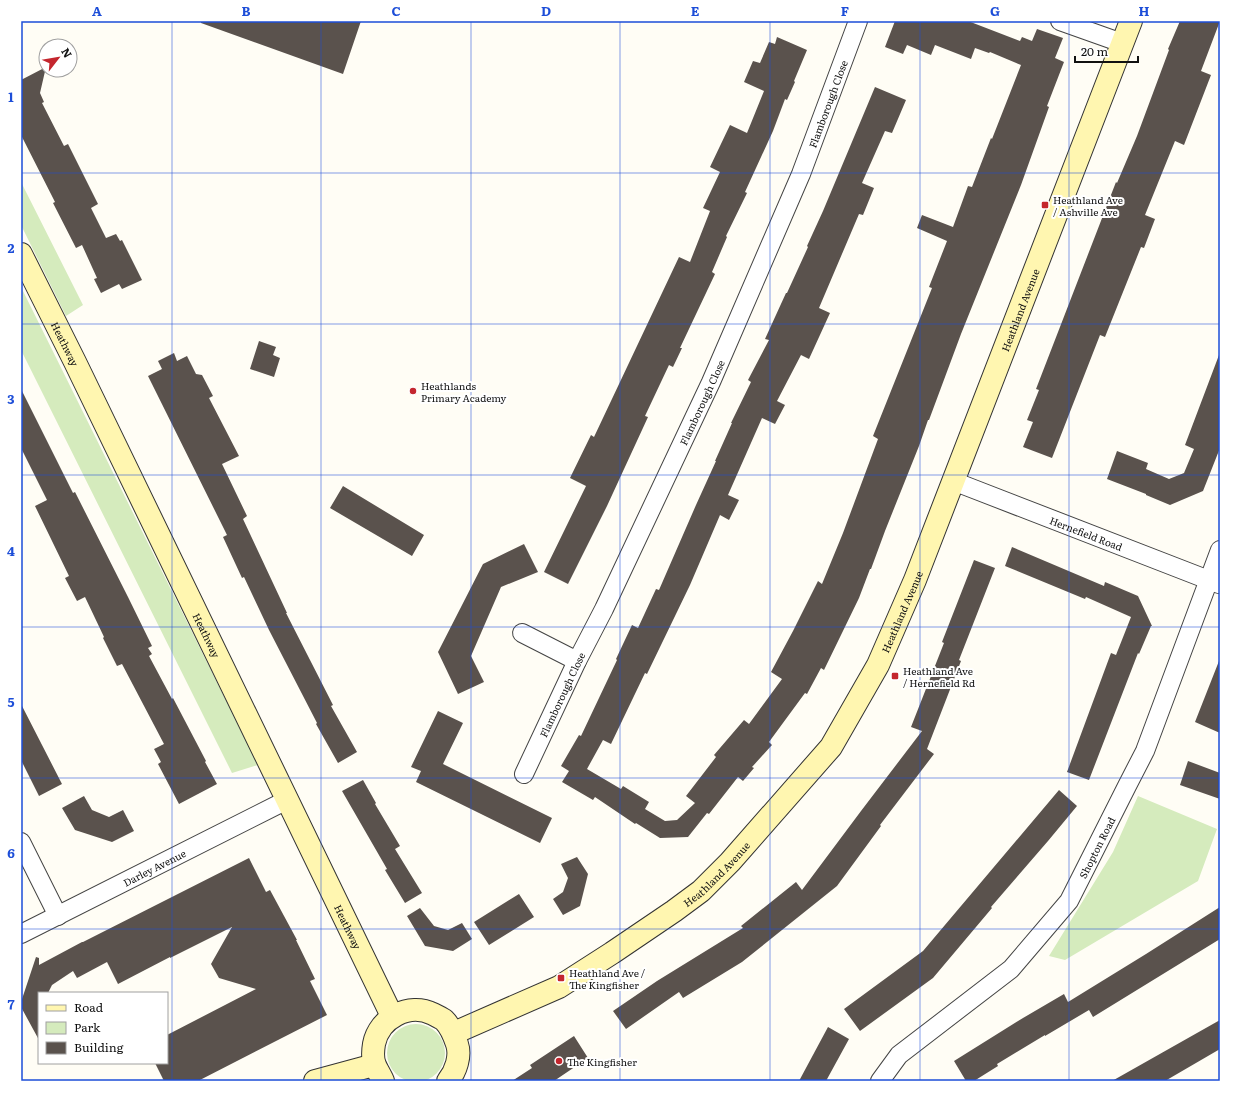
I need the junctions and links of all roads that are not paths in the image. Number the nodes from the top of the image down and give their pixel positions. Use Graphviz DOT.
graph roads {
  1 [pos="858,21"];
  2 [pos="1060,21"];
  3 [pos="1131,21"];
  4 [pos="1122,43"];
  5 [pos="21,254"];
  6 [pos="953,481"];
  7 [pos="1220,550"];
  8 [pos="1214,582"];
  9 [pos="522,633"];
  10 [pos="578,661"];
  11 [pos="524,774"];
  12 [pos="287,800"];
  13 [pos="21,842"];
  14 [pos="58,916"];
  15 [pos="21,934"];
  16 [pos="392,1016"];
  17 [pos="454,1033"];
  18 [pos="379,1073"];
  19 [pos="315,1081"];
  20 [pos="448,1081"];
  21 [pos="880,1081"];
  1 -- 10 [label="street, Flamborough Close"];
  2 -- 4 [label="street"];
  3 -- 4 [label="street, Heathland Avenue"];
  4 -- 6 [label="street, Heathland Avenue"];
  5 -- 12 [label="street, Heathway"];
  6 -- 8 [label="street, Hernefield Road"];
  6 -- 17 [label="street, Heathland Avenue"];
  7 -- 8 [label="street, Shopton Road"];
  8 -- 21 [label="street, Shopton Road"];
  9 -- 10 [label="street"];
  10 -- 11 [label="street, Flamborough Close"];
  12 -- 14 [label="street, Darley Avenue"];
  12 -- 16 [label="street, Heathway"];
  13 -- 14 [label="street"];
  14 -- 15 [label="street, Darley Avenue"];
  16 -- 17 [label="street"];
  16 -- 18 [label="street"];
  17 -- 20 [label="street"];
  18 -- 19 [label="street"];
}
